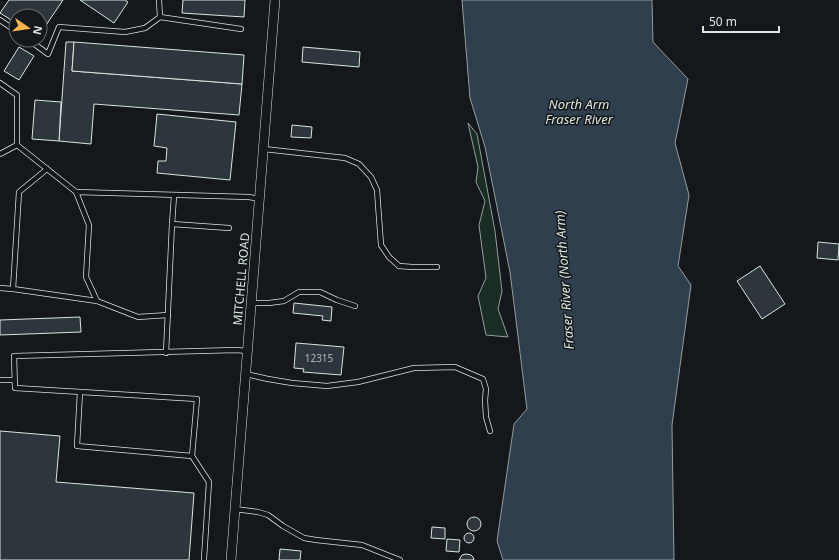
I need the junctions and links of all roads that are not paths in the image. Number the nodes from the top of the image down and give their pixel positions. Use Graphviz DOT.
graph roads {
  1 [pos="159,0"];
  2 [pos="276,0"];
  3 [pos="160,17"];
  4 [pos="241,29"];
  5 [pos="40,48"];
  6 [pos="0,83"];
  7 [pos="17,145"];
  8 [pos="264,149"];
  9 [pos="0,154"];
  10 [pos="47,170"];
  11 [pos="76,192"];
  12 [pos="174,196"];
  13 [pos="260,198"];
  14 [pos="172,224"];
  15 [pos="229,228"];
  16 [pos="437,267"];
  17 [pos="0,288"];
  18 [pos="13,288"];
  19 [pos="97,301"];
  20 [pos="252,303"];
  21 [pos="355,306"];
  22 [pos="168,315"];
  23 [pos="248,351"];
  24 [pos="166,353"];
  25 [pos="246,374"];
  26 [pos="0,380"];
  27 [pos="14,380"];
  28 [pos="80,392"];
  29 [pos="490,431"];
  30 [pos="192,456"];
  31 [pos="235,509"];
  32 [pos="204,560"];
  33 [pos="231,560"];
  34 [pos="400,560"];
  1 -- 3 [label="lane"];
  2 -- 8 [label="street, MITCHELL ROAD"];
  3 -- 4 [label="lane"];
  3 -- 5 [label="lane"];
  6 -- 7 [label="lane"];
  7 -- 9 [label="lane"];
  7 -- 10 [label="lane"];
  8 -- 13 [label="street, MITCHELL ROAD"];
  8 -- 16 [label="lane"];
  10 -- 11 [label="lane"];
  10 -- 18 [label="lane"];
  11 -- 12 [label="lane"];
  11 -- 19 [label="lane"];
  12 -- 13 [label="lane"];
  12 -- 14 [label="lane"];
  13 -- 20 [label="street, MITCHELL ROAD"];
  14 -- 15 [label="lane"];
  14 -- 22 [label="lane"];
  17 -- 18 [label="lane"];
  18 -- 19 [label="lane"];
  19 -- 22 [label="lane"];
  20 -- 21 [label="lane"];
  20 -- 23 [label="street, MITCHELL ROAD"];
  22 -- 24 [label="lane"];
  23 -- 24 [label="lane"];
  23 -- 25 [label="street, MITCHELL ROAD"];
  24 -- 27 [label="lane"];
  25 -- 29 [label="lane"];
  25 -- 31 [label="street, MITCHELL ROAD"];
  26 -- 27 [label="lane"];
  27 -- 28 [label="lane"];
  28 -- 30 [label="lane"];
  28 -- 30 [label="lane"];
  30 -- 32 [label="lane"];
  31 -- 33 [label="street, MITCHELL ROAD"];
  31 -- 34 [label="lane"];
}
